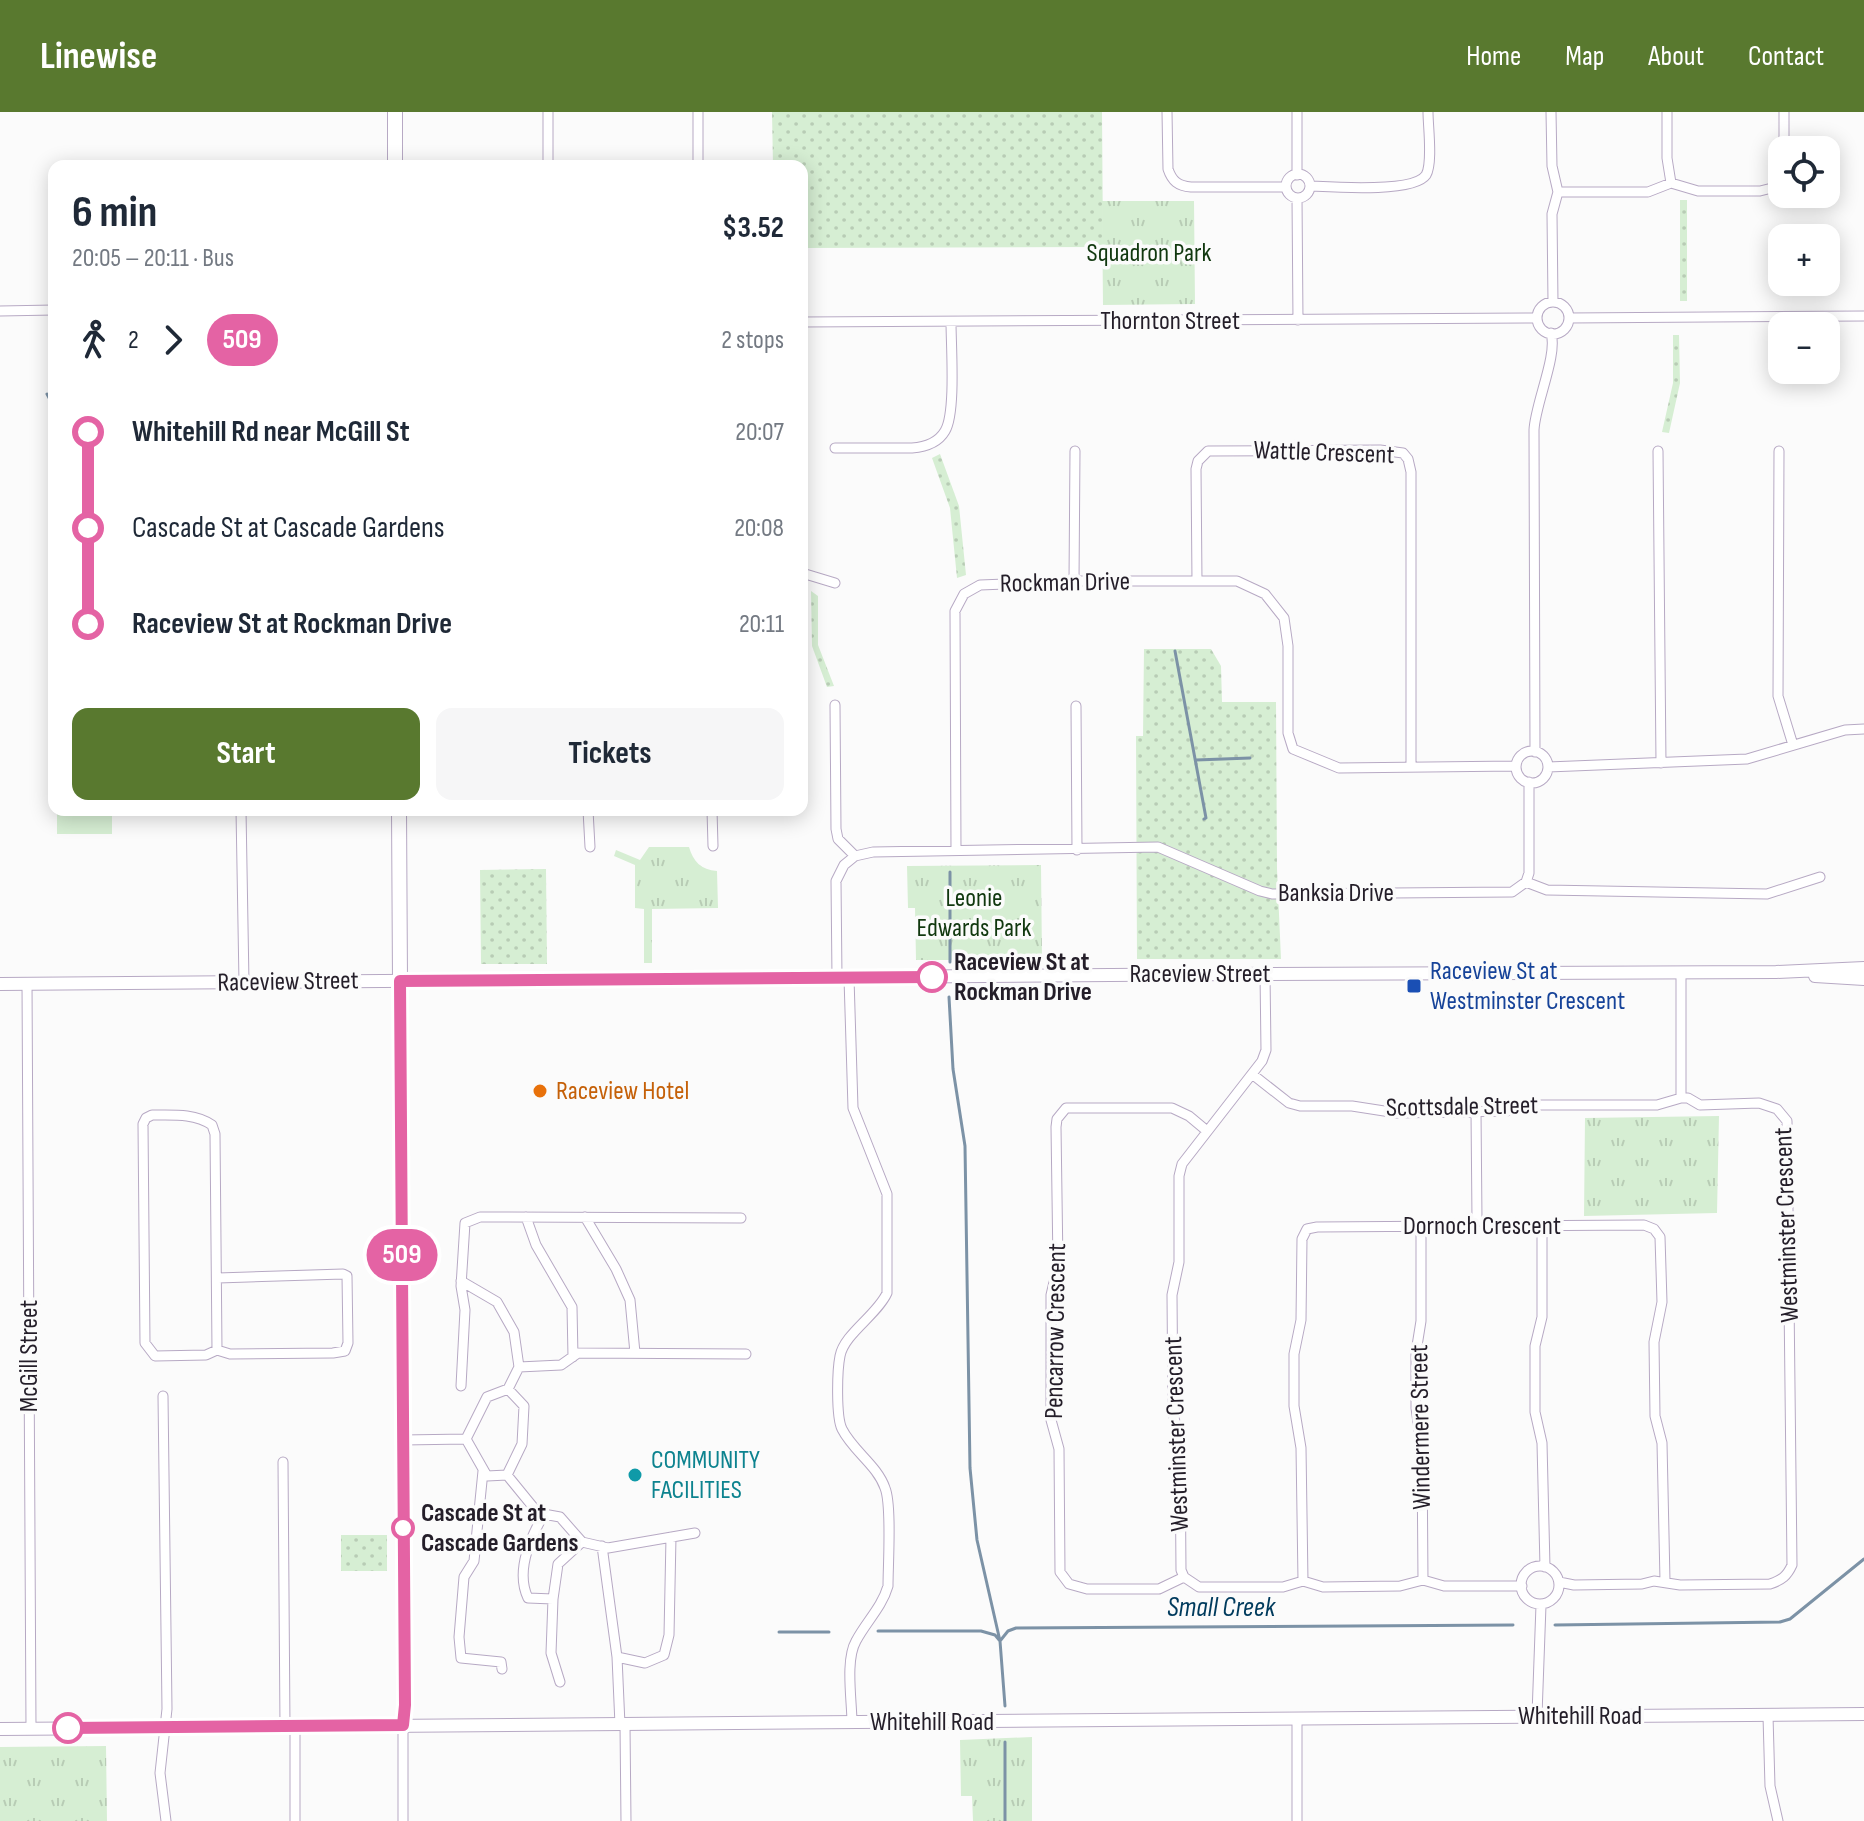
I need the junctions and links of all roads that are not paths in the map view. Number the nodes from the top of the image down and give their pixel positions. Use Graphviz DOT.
graph roads {
  1 [pos="395,112"];
  2 [pos="548,112"];
  3 [pos="698,112"];
  4 [pos="1167,112"];
  5 [pos="1297,112"];
  6 [pos="1428,112"];
  7 [pos="1551,112"];
  8 [pos="1667,112"];
  9 [pos="1784,112"];
  10 [pos="1784,136"];
  11 [pos="395,160"];
  12 [pos="548,160"];
  13 [pos="698,160"];
  14 [pos="1297,175"];
  15 [pos="1671,183"];
  16 [pos="1310,186"];
  17 [pos="1286,187"];
  18 [pos="1768,189"];
  19 [pos="1558,192"];
  20 [pos="1297,198"];
  21 [pos="1553,302"];
  22 [pos="48,310"];
  23 [pos="0,311"];
  24 [pos="1864,316"];
  25 [pos="1537,318"];
  26 [pos="1569,318"];
  27 [pos="1298,320"];
  28 [pos="808,322"];
  29 [pos="951,322"];
  30 [pos="1551,333"];
  31 [pos="835,448"];
  32 [pos="1075,451"];
  33 [pos="1658,451"];
  34 [pos="1779,451"];
  35 [pos="808,575"];
  36 [pos="1074,581"];
  37 [pos="1197,581"];
  38 [pos="835,583"];
  39 [pos="835,705"];
  40 [pos="1076,706"];
  41 [pos="1864,729"];
  42 [pos="1793,745"];
  43 [pos="1535,752"];
  44 [pos="1661,763"];
  45 [pos="1516,766"];
  46 [pos="1411,767"];
  47 [pos="1548,767"];
  48 [pos="1529,782"];
  49 [pos="241,816"];
  50 [pos="399,816"];
  51 [pos="588,816"];
  52 [pos="712,816"];
  53 [pos="713,846"];
  54 [pos="590,847"];
  55 [pos="956,850"];
  56 [pos="1077,850"];
  57 [pos="855,856"];
  58 [pos="1820,877"];
  59 [pos="1526,882"];
  60 [pos="1864,968"];
  61 [pos="1681,972"];
  62 [pos="1776,972"];
  63 [pos="1265,974"];
  64 [pos="843,978"];
  65 [pos="1864,979"];
  66 [pos="400,981"];
  67 [pos="27,983"];
  68 [pos="244,983"];
  69 [pos="0,984"];
  70 [pos="1252,1074"];
  71 [pos="1681,1098"];
  72 [pos="1476,1112"];
  73 [pos="1207,1131"];
  74 [pos="526,1217"];
  75 [pos="585,1217"];
  76 [pos="741,1218"];
  77 [pos="1477,1220"];
  78 [pos="1542,1225"];
  79 [pos="1421,1226"];
  80 [pos="218,1278"];
  81 [pos="461,1281"];
  82 [pos="217,1350"];
  83 [pos="635,1353"];
  84 [pos="746,1354"];
  85 [pos="573,1357"];
  86 [pos="519,1367"];
  87 [pos="461,1386"];
  88 [pos="508,1389"];
  89 [pos="163,1396"];
  90 [pos="466,1439"];
  91 [pos="403,1440"];
  92 [pos="283,1462"];
  93 [pos="483,1471"];
  94 [pos="507,1475"];
  95 [pos="544,1514"];
  96 [pos="695,1533"];
  97 [pos="671,1537"];
  98 [pos="582,1542"];
  99 [pos="602,1546"];
  100 [pos="1545,1567"];
  101 [pos="1184,1577"];
  102 [pos="1423,1580"];
  103 [pos="1303,1581"];
  104 [pos="1665,1581"];
  105 [pos="1559,1582"];
  106 [pos="1522,1586"];
  107 [pos="553,1599"];
  108 [pos="1541,1605"];
  109 [pos="617,1657"];
  110 [pos="502,1669"];
  111 [pos="560,1682"];
  112 [pos="1864,1714"];
  113 [pos="1537,1715"];
  114 [pos="1768,1716"];
  115 [pos="1297,1720"];
  116 [pos="852,1723"];
  117 [pos="403,1725"];
  118 [pos="623,1725"];
  119 [pos="290,1726"];
  120 [pos="31,1728"];
  121 [pos="165,1728"];
  122 [pos="0,1729"];
  123 [pos="166,1821"];
  124 [pos="295,1821"];
  125 [pos="403,1821"];
  126 [pos="626,1821"];
  127 [pos="1297,1821"];
  128 [pos="1778,1821"];
  1 -- 11 [label="main road"];
  2 -- 12 [label="street"];
  3 -- 13 [label="street"];
  4 -- 17 [label="street"];
  5 -- 14 [label="street"];
  6 -- 16 [label="street"];
  7 -- 19 [label="street"];
  8 -- 15 [label="street"];
  9 -- 10 [label="street"];
  14 -- 16 [label="street"];
  14 -- 17 [label="street"];
  15 -- 18 [label="street"];
  15 -- 19 [label="street"];
  16 -- 20 [label="street"];
  17 -- 20 [label="street"];
  19 -- 21 [label="street"];
  20 -- 27 [label="street"];
  21 -- 25 [label="street"];
  21 -- 26 [label="street"];
  22 -- 23 [label="street"];
  24 -- 26 [label="street"];
  25 -- 27 [label="street, Thornton Street"];
  25 -- 30 [label="street"];
  26 -- 30 [label="street"];
  27 -- 29 [label="street, Thornton Street"];
  28 -- 29 [label="street, Thornton Street"];
  29 -- 31 [label="street"];
  30 -- 43 [label="street"];
  32 -- 36 [label="street"];
  33 -- 44 [label="street"];
  34 -- 42 [label="street"];
  35 -- 38 [label="street"];
  36 -- 37 [label="street, Rockman Drive"];
  36 -- 55 [label="street, Rockman Drive"];
  37 -- 46 [label="street, Rockman Drive"];
  37 -- 46 [label="street, Wattle Crescent"];
  39 -- 57 [label="street"];
  40 -- 56 [label="street"];
  41 -- 42 [label="street"];
  42 -- 44 [label="street"];
  43 -- 45 [label="street"];
  43 -- 47 [label="street"];
  44 -- 47 [label="street"];
  45 -- 46 [label="street, Rockman Drive"];
  45 -- 48 [label="street"];
  47 -- 48 [label="street"];
  48 -- 59 [label="street"];
  49 -- 68 [label="street"];
  50 -- 66 [label="main road"];
  51 -- 54 [label="street"];
  52 -- 53 [label="street"];
  55 -- 56 [label="street, Banksia Drive"];
  55 -- 57 [label="street"];
  56 -- 59 [label="street, Banksia Drive"];
  57 -- 64 [label="street"];
  58 -- 59 [label="street"];
  60 -- 62 [label="street, Raceview Street"];
  61 -- 62 [label="street, Raceview Street"];
  61 -- 63 [label="street, Raceview Street"];
  61 -- 71 [label="street"];
  62 -- 65 [label="street, Raceview Street"];
  63 -- 64 [label="street, Raceview Street"];
  63 -- 70 [label="street, Westminster Crescent"];
  64 -- 66 [label="street, Raceview Street"];
  64 -- 116 [label="street"];
  66 -- 68 [label="street, Raceview Street"];
  66 -- 91 [label="street"];
  67 -- 68 [label="street, Raceview Street"];
  67 -- 69 [label="street, Raceview Street"];
  67 -- 120 [label="street, McGill Street"];
  70 -- 72 [label="street, Scottsdale Street"];
  70 -- 73 [label="street, Westminster Crescent"];
  71 -- 72 [label="street, Scottsdale Street"];
  71 -- 104 [label="street, Westminster Crescent"];
  72 -- 77 [label="street"];
  73 -- 101 [label="street, Westminster Crescent"];
  73 -- 101 [label="street, Pencarrow Crescent"];
  74 -- 75 [label="street"];
  74 -- 81 [label="street"];
  74 -- 85 [label="street"];
  75 -- 76 [label="street"];
  75 -- 83 [label="street"];
  77 -- 78 [label="street, Dornoch Crescent"];
  77 -- 79 [label="street, Dornoch Crescent"];
  78 -- 100 [label="street"];
  78 -- 104 [label="street, Dornoch Crescent"];
  79 -- 102 [label="street, Windermere Street"];
  79 -- 103 [label="street, Dornoch Crescent"];
  80 -- 82 [label="street"];
  80 -- 82 [label="street"];
  80 -- 82 [label="street"];
  81 -- 86 [label="street"];
  81 -- 87 [label="street"];
  83 -- 84 [label="street"];
  83 -- 85 [label="street"];
  85 -- 86 [label="street"];
  86 -- 88 [label="street"];
  88 -- 90 [label="street"];
  88 -- 94 [label="street"];
  89 -- 121 [label="street"];
  90 -- 91 [label="street"];
  90 -- 93 [label="street"];
  91 -- 117 [label="street"];
  92 -- 119 [label="street"];
  93 -- 94 [label="street"];
  93 -- 110 [label="street"];
  94 -- 95 [label="street"];
  95 -- 98 [label="street"];
  95 -- 107 [label="street"];
  96 -- 97 [label="street"];
  97 -- 99 [label="street"];
  97 -- 109 [label="street"];
  98 -- 99 [label="street"];
  98 -- 107 [label="street"];
  99 -- 109 [label="street"];
  100 -- 105 [label="street"];
  100 -- 106 [label="street"];
  101 -- 103 [label="street"];
  102 -- 103 [label="street"];
  102 -- 106 [label="street"];
  104 -- 105 [label="street, Westminster Crescent"];
  105 -- 108 [label="street"];
  106 -- 108 [label="street"];
  107 -- 111 [label="street"];
  108 -- 113 [label="street"];
  109 -- 118 [label="street"];
  112 -- 114 [label="street, Whitehill Road"];
  113 -- 114 [label="street, Whitehill Road"];
  113 -- 115 [label="street, Whitehill Road"];
  114 -- 128 [label="street"];
  115 -- 116 [label="street, Whitehill Road"];
  115 -- 127 [label="street"];
  116 -- 118 [label="street, Whitehill Road"];
  117 -- 118 [label="street, Whitehill Road"];
  117 -- 119 [label="street, Whitehill Road"];
  117 -- 125 [label="street"];
  118 -- 126 [label="street"];
  119 -- 121 [label="street, Whitehill Road"];
  119 -- 124 [label="street"];
  120 -- 121 [label="street, Whitehill Road"];
  120 -- 122 [label="street, Whitehill Road"];
  121 -- 123 [label="street"];
}
